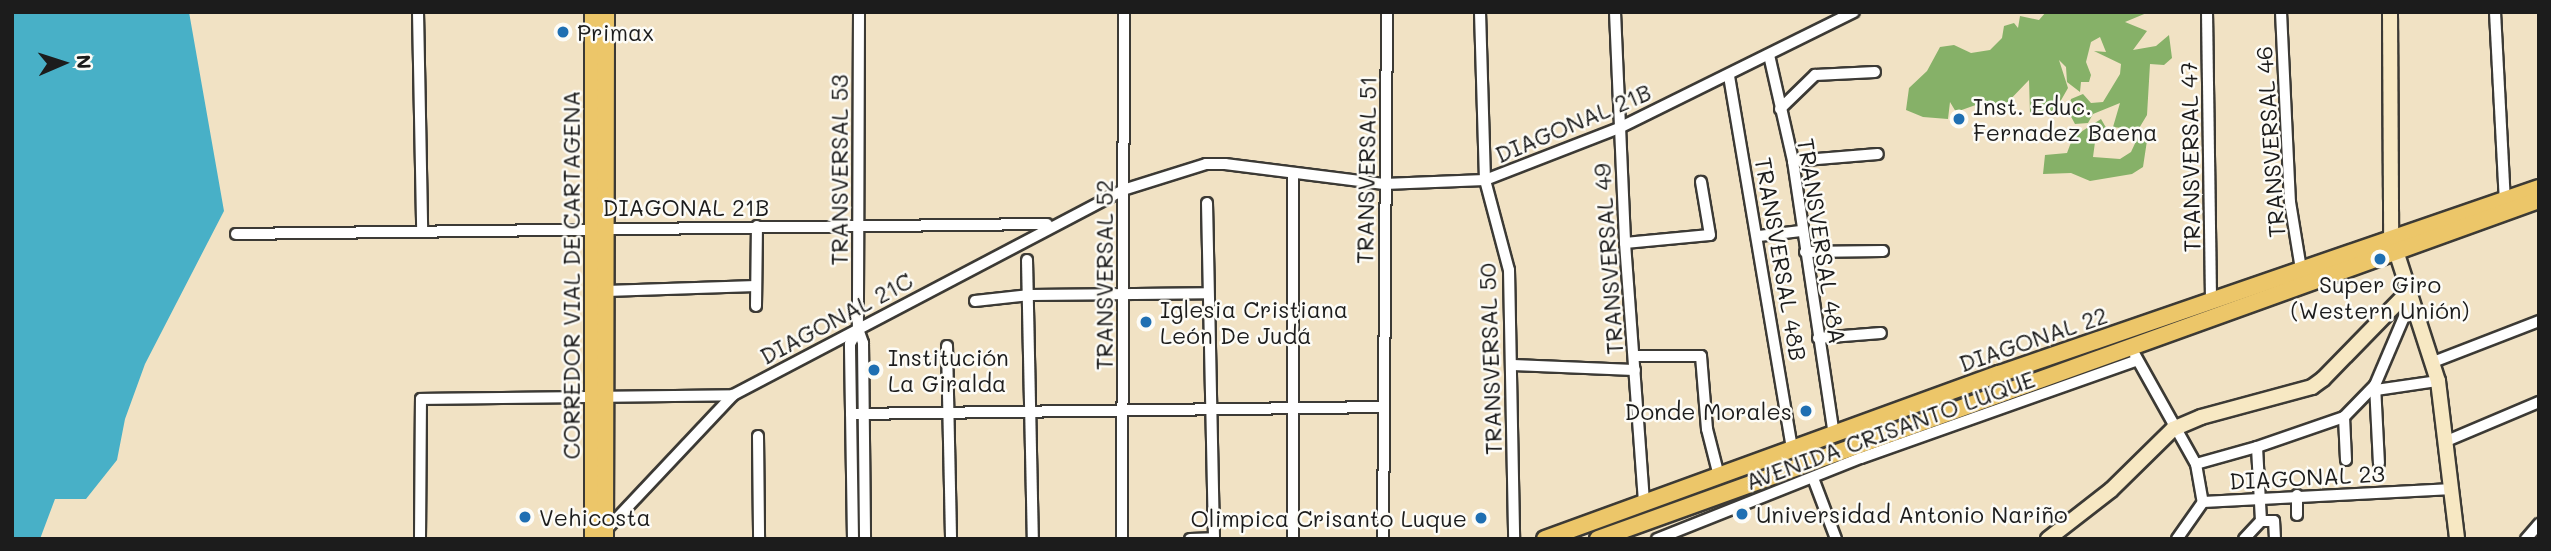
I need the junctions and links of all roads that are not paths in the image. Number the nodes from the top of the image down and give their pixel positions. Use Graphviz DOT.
graph roads {
  1 [pos="418,12"];
  2 [pos="593,12"];
  3 [pos="606,12"];
  4 [pos="859,12"];
  5 [pos="1124,12"];
  6 [pos="1387,12"];
  7 [pos="1480,12"];
  8 [pos="1615,12"];
  9 [pos="1854,12"];
  10 [pos="2207,12"];
  11 [pos="2281,12"];
  12 [pos="2390,12"];
  13 [pos="2495,12"];
  14 [pos="1769,55"];
  15 [pos="1875,72"];
  16 [pos="1729,76"];
  17 [pos="1780,109"];
  18 [pos="1619,128"];
  19 [pos="1878,154"];
  20 [pos="1793,161"];
  21 [pos="1293,175"];
  22 [pos="1485,180"];
  23 [pos="1701,182"];
  24 [pos="1384,184"];
  25 [pos="2539,188"];
  26 [pos="1123,190"];
  27 [pos="2539,200"];
  28 [pos="1207,203"];
  29 [pos="2506,205"];
  30 [pos="1051,224"];
  31 [pos="858,225"];
  32 [pos="600,226"];
  33 [pos="757,226"];
  34 [pos="422,229"];
  35 [pos="1801,231"];
  36 [pos="236,234"];
  37 [pos="1759,236"];
  38 [pos="1625,243"];
  39 [pos="2394,245"];
  40 [pos="1883,251"];
  41 [pos="1805,252"];
  42 [pos="1027,260"];
  43 [pos="2301,269"];
  44 [pos="756,286"];
  45 [pos="606,291"];
  46 [pos="1208,293"];
  47 [pos="1123,294"];
  48 [pos="1030,295"];
  49 [pos="2409,298"];
  50 [pos="975,301"];
  51 [pos="2211,301"];
  52 [pos="756,306"];
  53 [pos="2539,321"];
  54 [pos="858,328"];
  55 [pos="1881,333"];
  56 [pos="1818,338"];
  57 [pos="2130,344"];
  58 [pos="947,346"];
  59 [pos="1634,356"];
  60 [pos="2137,360"];
  61 [pos="2433,362"];
  62 [pos="1512,365"];
  63 [pos="1635,370"];
  64 [pos="2438,381"];
  65 [pos="2376,388"];
  66 [pos="733,395"];
  67 [pos="599,396"];
  68 [pos="2539,402"];
  69 [pos="1383,407"];
  70 [pos="1292,409"];
  71 [pos="1123,410"];
  72 [pos="1211,410"];
  73 [pos="1031,412"];
  74 [pos="863,413"];
  75 [pos="851,414"];
  76 [pos="948,414"];
  77 [pos="2344,417"];
  78 [pos="2174,429"];
  79 [pos="1834,434"];
  80 [pos="758,436"];
  81 [pos="2449,440"];
  82 [pos="2257,447"];
  83 [pos="1792,449"];
  84 [pos="2346,460"];
  85 [pos="2379,463"];
  86 [pos="2196,464"];
  87 [pos="1718,475"];
  88 [pos="1813,478"];
  89 [pos="2452,489"];
  90 [pos="2297,495"];
  91 [pos="2259,497"];
  92 [pos="1644,502"];
  93 [pos="2203,502"];
  94 [pos="2297,515"];
  95 [pos="2261,522"];
  96 [pos="2539,524"];
  97 [pos="601,536"];
  98 [pos="2178,536"];
  99 [pos="1214,538"];
  100 [pos="420,539"];
  101 [pos="760,539"];
  102 [pos="853,539"];
  103 [pos="865,539"];
  104 [pos="951,539"];
  105 [pos="1033,539"];
  106 [pos="1122,539"];
  107 [pos="1190,539"];
  108 [pos="1293,539"];
  109 [pos="1383,539"];
  110 [pos="1514,539"];
  111 [pos="1545,539"];
  112 [pos="1598,539"];
  113 [pos="1657,539"];
  114 [pos="1836,539"];
  115 [pos="2048,539"];
  116 [pos="2244,539"];
  117 [pos="2276,539"];
  118 [pos="2457,539"];
  119 [pos="2526,539"];
  1 -- 34 [label="street"];
  2 -- 32 [label="main road, CORREDOR VIAL DE CARTAGENA"];
  3 -- 32 [label="main road, CORREDOR VIAL DE CARTAGENA"];
  4 -- 31 [label="street, TRANSVERSAL 53"];
  5 -- 26 [label="street, TRANSVERSAL 52"];
  6 -- 24 [label="street, TRANSVERSAL 51"];
  7 -- 22 [label="street, TRANSVERSAL 50"];
  8 -- 18 [label="street, TRANSVERSAL 49"];
  9 -- 14 [label="street, DIAGONAL 21B"];
  10 -- 51 [label="street, TRANSVERSAL 47"];
  11 -- 43 [label="street, TRANSVERSAL 46"];
  12 -- 39 [label="street"];
  13 -- 29 [label="street"];
  14 -- 16 [label="street, DIAGONAL 21B"];
  14 -- 17 [label="street, TRANSVERSAL 48A"];
  15 -- 17 [label="street"];
  16 -- 18 [label="street, DIAGONAL 21B"];
  16 -- 37 [label="street, TRANSVERSAL 48B"];
  17 -- 20 [label="street, TRANSVERSAL 48A"];
  18 -- 22 [label="street, DIAGONAL 21B"];
  18 -- 38 [label="street, TRANSVERSAL 49"];
  19 -- 20 [label="street"];
  20 -- 35 [label="street, TRANSVERSAL 48A"];
  21 -- 24 [label="street, DIAGONAL 21B"];
  21 -- 26 [label="street, DIAGONAL 21B"];
  21 -- 70 [label="street"];
  22 -- 24 [label="street, DIAGONAL 21B"];
  22 -- 62 [label="street, TRANSVERSAL 50"];
  23 -- 38 [label="street"];
  24 -- 69 [label="street, TRANSVERSAL 51"];
  25 -- 29 [label="main road, DIAGONAL 22"];
  26 -- 30 [label="street, DIAGONAL 21C"];
  26 -- 47 [label="street, TRANSVERSAL 52"];
  27 -- 29 [label="main road, DIAGONAL 22"];
  28 -- 46 [label="street"];
  29 -- 39 [label="main road, DIAGONAL 22"];
  30 -- 31 [label="street, DIAGONAL 21B"];
  30 -- 54 [label="street, DIAGONAL 21C"];
  31 -- 33 [label="street, DIAGONAL 21B"];
  31 -- 54 [label="street, TRANSVERSAL 53"];
  32 -- 33 [label="street, DIAGONAL 21B"];
  32 -- 34 [label="street, DIAGONAL 21B"];
  32 -- 45 [label="main road, CORREDOR VIAL DE CARTAGENA"];
  32 -- 67 [label="main road, CORREDOR VIAL DE CARTAGENA"];
  33 -- 44 [label="street"];
  34 -- 36 [label="street, DIAGONAL 21B"];
  35 -- 37 [label="street"];
  35 -- 41 [label="street, TRANSVERSAL 48A"];
  37 -- 83 [label="street, TRANSVERSAL 48B"];
  38 -- 59 [label="street, TRANSVERSAL 49"];
  39 -- 43 [label="main road, DIAGONAL 22"];
  39 -- 49 [label="street"];
  39 -- 57 [label="main road, DIAGONAL 22"];
  40 -- 41 [label="street"];
  41 -- 56 [label="street, TRANSVERSAL 48A"];
  42 -- 48 [label="street"];
  43 -- 51 [label="main road, DIAGONAL 22"];
  44 -- 45 [label="street"];
  44 -- 52 [label="street"];
  45 -- 67 [label="main road, CORREDOR VIAL DE CARTAGENA"];
  46 -- 47 [label="street"];
  46 -- 72 [label="street"];
  47 -- 48 [label="street"];
  47 -- 71 [label="street, TRANSVERSAL 52"];
  48 -- 50 [label="street"];
  48 -- 73 [label="street"];
  49 -- 61 [label="street"];
  49 -- 65 [label="street"];
  49 -- 78 [label="street"];
  51 -- 79 [label="main road, DIAGONAL 22"];
  53 -- 61 [label="street"];
  54 -- 66 [label="street, DIAGONAL 21C"];
  54 -- 74 [label="street, TRANSVERSAL 53"];
  54 -- 75 [label="street, TRANSVERSAL 53"];
  55 -- 56 [label="street"];
  56 -- 79 [label="street, TRANSVERSAL 48A"];
  57 -- 60 [label="street"];
  57 -- 112 [label="main road, DIAGONAL 22"];
  58 -- 76 [label="street"];
  59 -- 63 [label="street, TRANSVERSAL 49"];
  59 -- 87 [label="street"];
  60 -- 78 [label="street"];
  60 -- 88 [label="street, AVENIDA CRISANTO LUQUE"];
  61 -- 64 [label="street"];
  62 -- 63 [label="street"];
  62 -- 110 [label="street, TRANSVERSAL 50"];
  63 -- 92 [label="street, TRANSVERSAL 49"];
  64 -- 65 [label="street"];
  64 -- 81 [label="street"];
  65 -- 77 [label="street"];
  65 -- 85 [label="street"];
  66 -- 67 [label="street"];
  66 -- 97 [label="street, DIAGONAL 21C"];
  67 -- 97 [label="main road, CORREDOR VIAL DE CARTAGENA"];
  67 -- 100 [label="street"];
  68 -- 81 [label="street"];
  69 -- 70 [label="street"];
  69 -- 109 [label="street, TRANSVERSAL 51"];
  70 -- 72 [label="street"];
  70 -- 108 [label="street"];
  71 -- 72 [label="street"];
  71 -- 73 [label="street"];
  71 -- 106 [label="street, TRANSVERSAL 52"];
  72 -- 99 [label="street"];
  73 -- 76 [label="street"];
  73 -- 105 [label="street"];
  74 -- 75 [label="street"];
  74 -- 76 [label="street"];
  74 -- 103 [label="street, TRANSVERSAL 53"];
  75 -- 102 [label="street, TRANSVERSAL 53"];
  76 -- 104 [label="street"];
  77 -- 82 [label="street"];
  77 -- 84 [label="street"];
  78 -- 86 [label="street"];
  78 -- 115 [label="street"];
  79 -- 83 [label="main road, DIAGONAL 22"];
  80 -- 101 [label="street"];
  81 -- 89 [label="street"];
  82 -- 86 [label="street"];
  82 -- 91 [label="street"];
  83 -- 87 [label="main road, DIAGONAL 22"];
  86 -- 93 [label="street"];
  87 -- 92 [label="main road, DIAGONAL 22"];
  88 -- 113 [label="street, AVENIDA CRISANTO LUQUE"];
  88 -- 114 [label="street"];
  89 -- 90 [label="street, DIAGONAL 23"];
  89 -- 118 [label="street"];
  90 -- 91 [label="street, DIAGONAL 23"];
  90 -- 94 [label="street"];
  91 -- 93 [label="street, DIAGONAL 23"];
  91 -- 95 [label="street"];
  92 -- 111 [label="main road, DIAGONAL 22"];
  93 -- 98 [label="street, DIAGONAL 23"];
  95 -- 116 [label="street"];
  95 -- 117 [label="street"];
  96 -- 119 [label="street"];
  99 -- 107 [label="street"];
}
